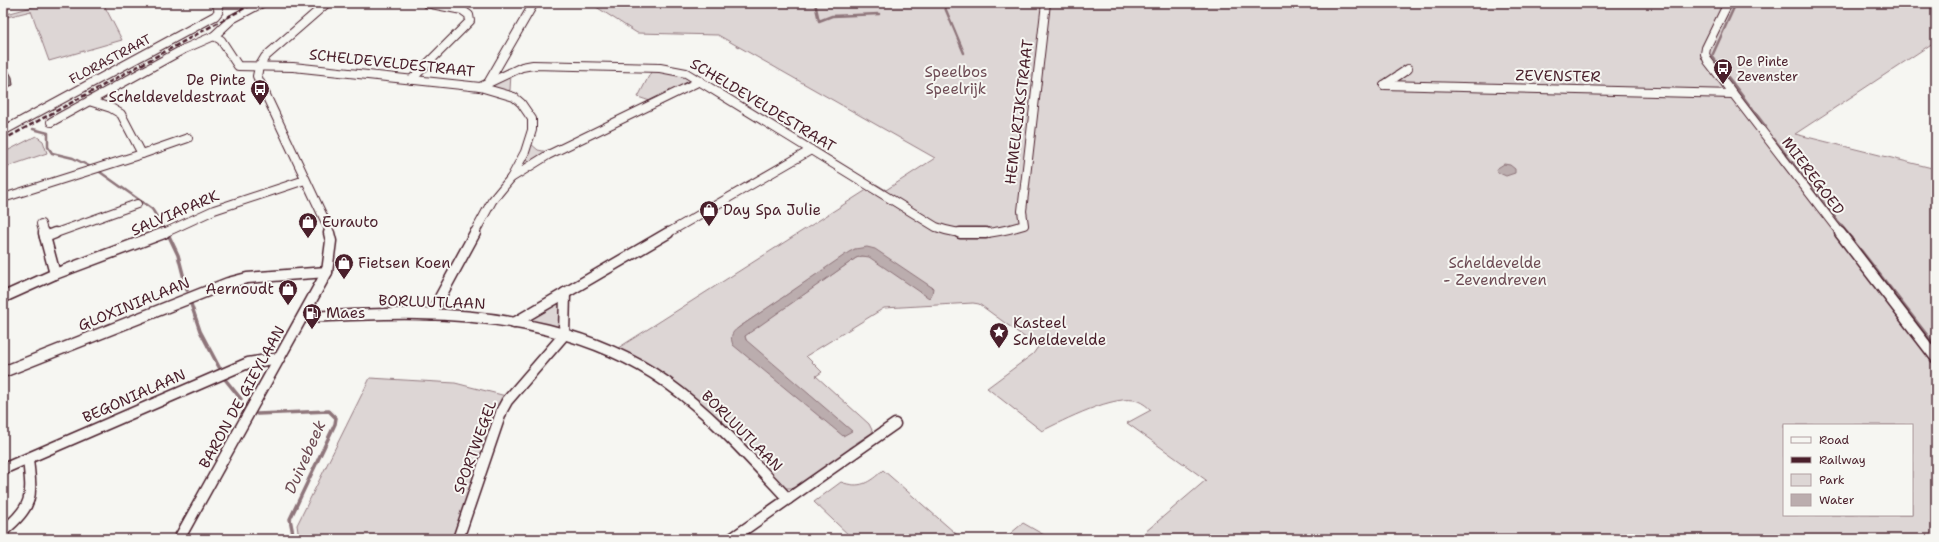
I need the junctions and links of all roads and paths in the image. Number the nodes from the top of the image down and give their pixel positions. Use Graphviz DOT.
graph roads {
  1 [pos="216,3"];
  2 [pos="262,3"];
  3 [pos="327,3"];
  4 [pos="426,3"];
  5 [pos="534,3"];
  6 [pos="1046,3"];
  7 [pos="1728,3"];
  8 [pos="214,36"];
  9 [pos="259,67"];
  10 [pos="1408,69"];
  11 [pos="411,80"];
  12 [pos="700,81"];
  13 [pos="488,83"];
  14 [pos="480,87"];
  15 [pos="1733,94"];
  16 [pos="89,101"];
  17 [pos="51,122"];
  18 [pos="3,130"];
  19 [pos="188,138"];
  20 [pos="811,150"];
  21 [pos="142,154"];
  22 [pos="511,178"];
  23 [pos="305,180"];
  24 [pos="3,198"];
  25 [pos="137,204"];
  26 [pos="41,224"];
  27 [pos="1024,225"];
  28 [pos="45,237"];
  29 [pos="327,272"];
  30 [pos="55,274"];
  31 [pos="565,293"];
  32 [pos="6,296"];
  33 [pos="431,314"];
  34 [pos="303,317"];
  35 [pos="514,323"];
  36 [pos="564,335"];
  37 [pos="279,358"];
  38 [pos="1936,358"];
  39 [pos="3,372"];
  40 [pos="895,424"];
  41 [pos="28,459"];
  42 [pos="3,469"];
  43 [pos="788,499"];
  44 [pos="3,531"];
  45 [pos="179,539"];
  46 [pos="458,539"];
  47 [pos="731,539"];
  1 -- 18 [label="street, FLORASTRAAT"];
  2 -- 8 [label="street"];
  3 -- 9 [label="street"];
  4 -- 11 [label="street"];
  5 -- 13 [label="street"];
  6 -- 27 [label="street, HEMELRIJKSTRAAT"];
  7 -- 15 [label="street, MIEREGOED"];
  8 -- 9 [label="street, SCHELDEVELDESTRAAT"];
  8 -- 16 [label="street"];
  9 -- 11 [label="street, SCHELDEVELDESTRAAT"];
  9 -- 23 [label="street, BARON DE GIEYLAAN"];
  10 -- 15 [label="street, ZEVENSTER"];
  11 -- 14 [label="street, SCHELDEVELDESTRAAT"];
  12 -- 13 [label="street, SCHELDEVELDESTRAAT"];
  12 -- 20 [label="street, SCHELDEVELDESTRAAT"];
  12 -- 22 [label="street"];
  13 -- 14 [label="street, SCHELDEVELDESTRAAT"];
  14 -- 22 [label="street"];
  15 -- 38 [label="street, MIEREGOED"];
  16 -- 17 [label="street"];
  16 -- 21 [label="street"];
  19 -- 21 [label="street"];
  20 -- 27 [label="street, SCHELDEVELDESTRAAT"];
  20 -- 31 [label="street"];
  21 -- 24 [label="street"];
  22 -- 33 [label="street"];
  23 -- 29 [label="street, BARON DE GIEYLAAN"];
  23 -- 30 [label="street, SALVIAPARK"];
  25 -- 28 [label="street, SALVIAPARK"];
  26 -- 28 [label="street"];
  28 -- 30 [label="street"];
  29 -- 34 [label="street, BARON DE GIEYLAAN"];
  29 -- 39 [label="street, GLOXINIALAAN"];
  30 -- 32 [label="street, SALVIAPARK"];
  31 -- 35 [label="street"];
  31 -- 36 [label="street"];
  33 -- 34 [label="street, BORLUUTLAAN"];
  33 -- 35 [label="street, BORLUUTLAAN"];
  34 -- 37 [label="street, BARON DE GIEYLAAN"];
  35 -- 36 [label="street, BORLUUTLAAN"];
  36 -- 43 [label="street, BORLUUTLAAN"];
  36 -- 46 [label="street, SPORTWEGEL"];
  37 -- 41 [label="street, BEGONIALAAN"];
  37 -- 45 [label="street, BARON DE GIEYLAAN"];
  40 -- 43 [label="street"];
  41 -- 42 [label="street, BEGONIALAAN"];
  41 -- 44 [label="street"];
  43 -- 47 [label="street"];
}
